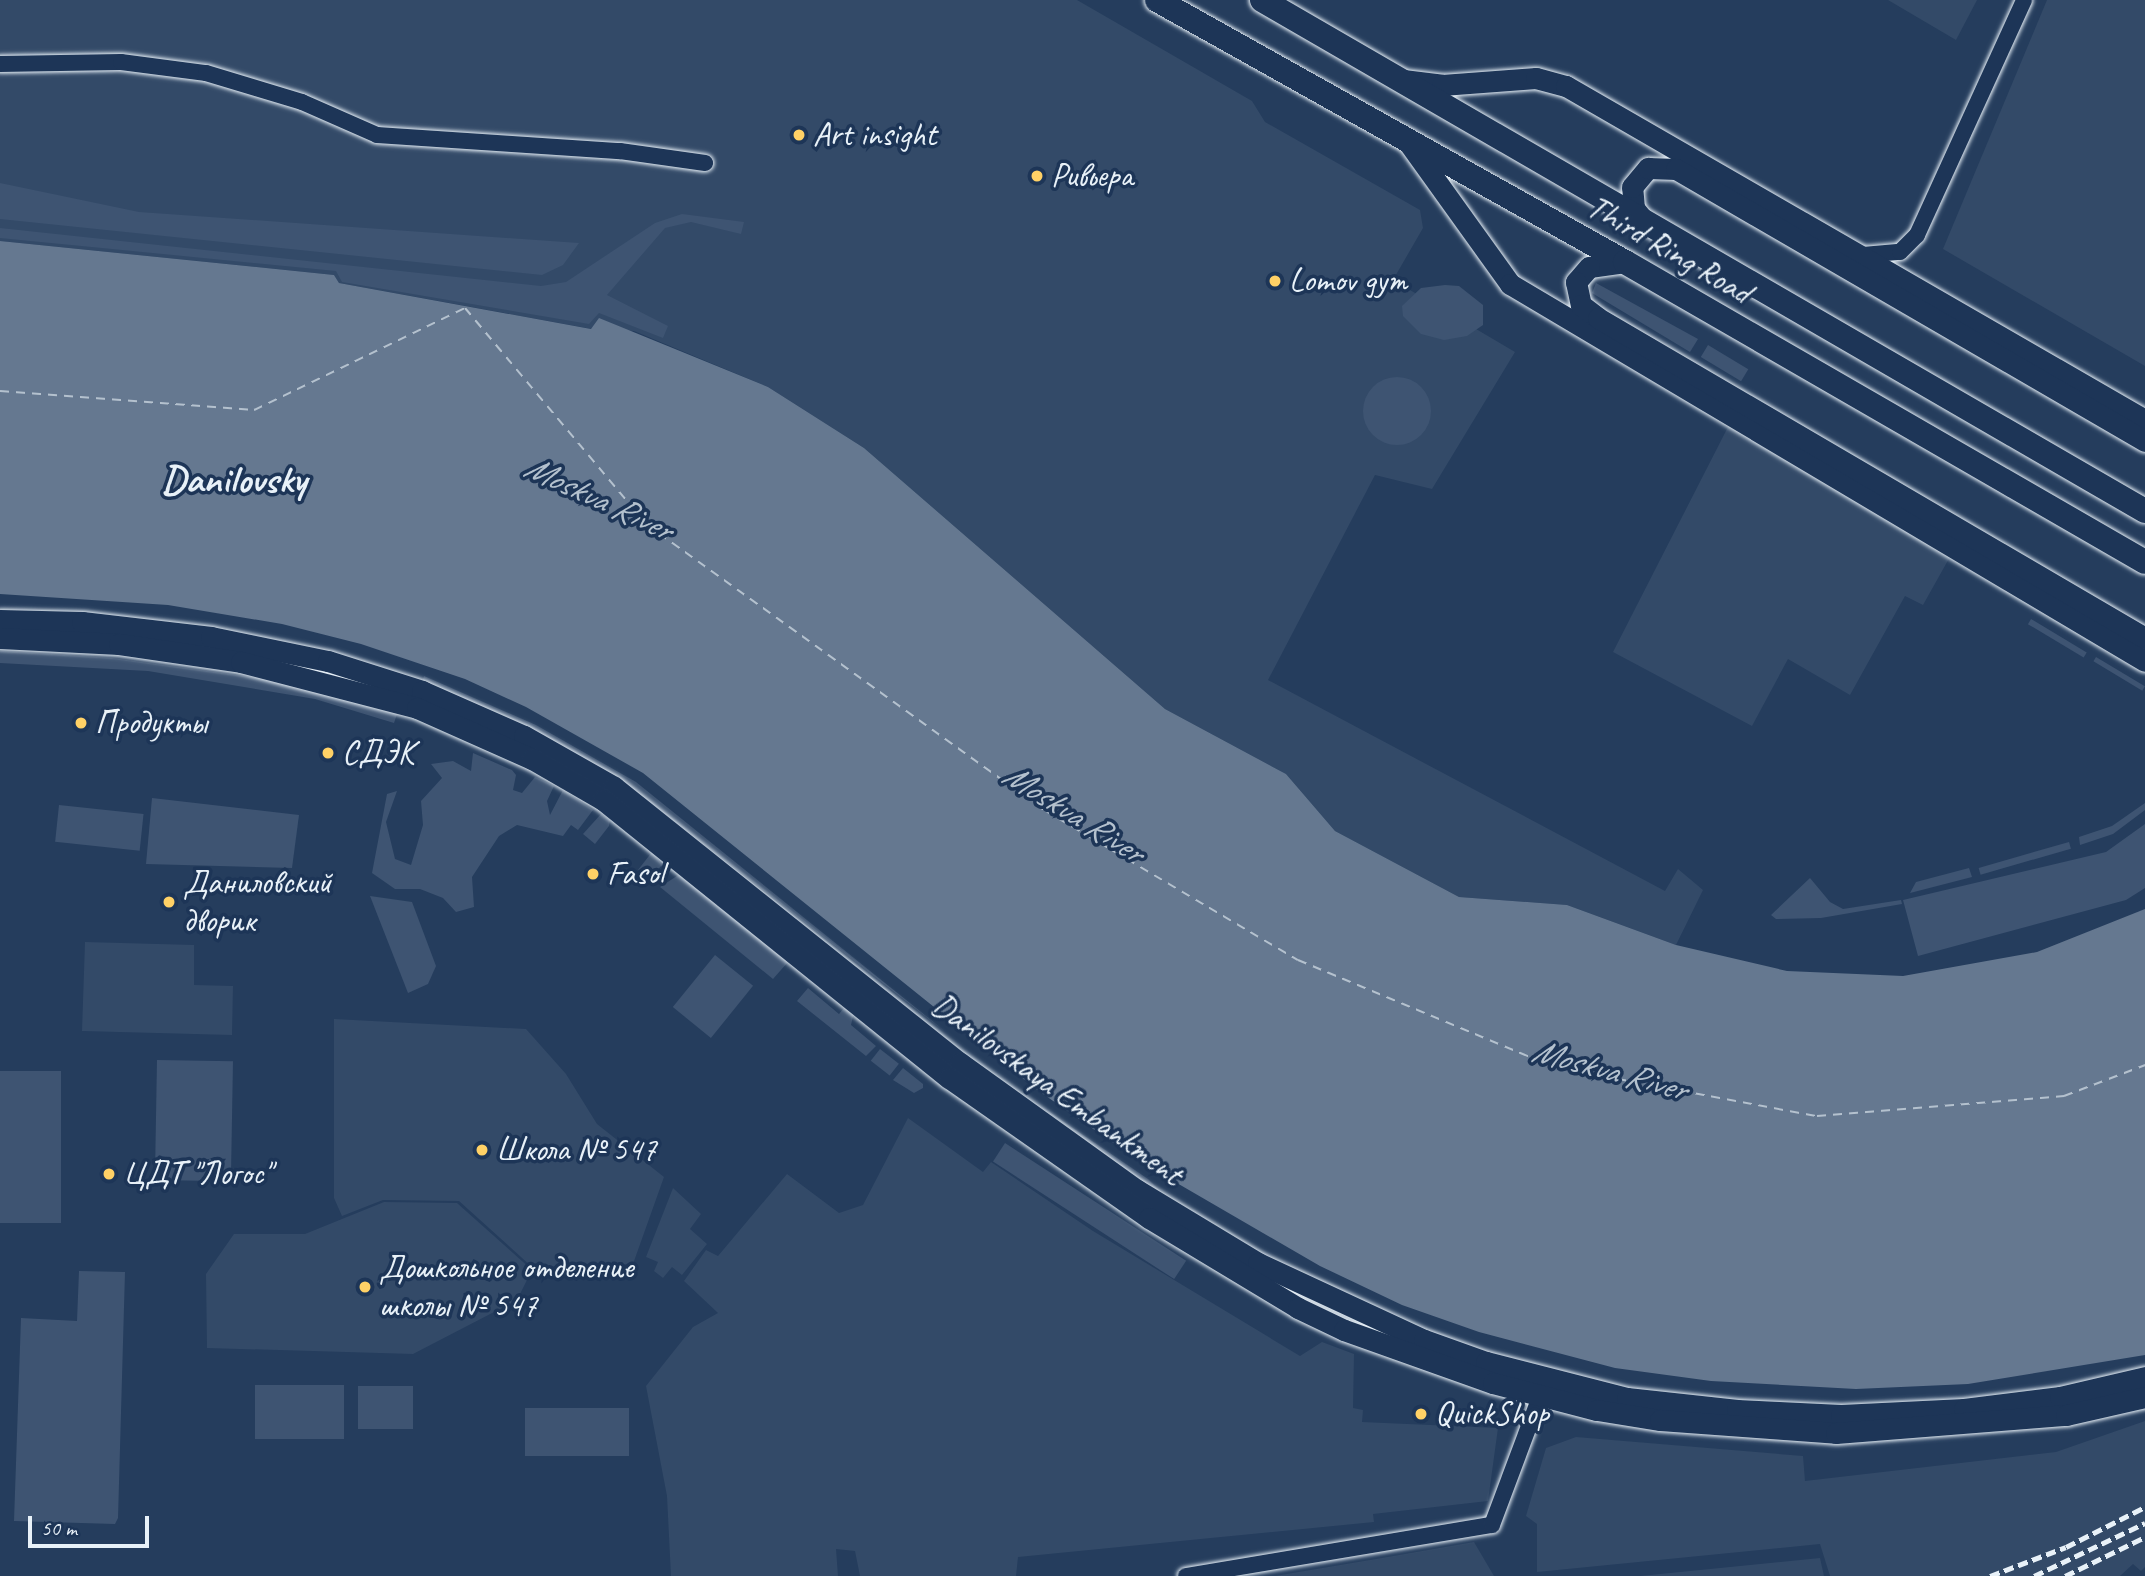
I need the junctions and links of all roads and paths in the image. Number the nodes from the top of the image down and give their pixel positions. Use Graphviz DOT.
graph roads {
  1 [pos="1157,0"];
  2 [pos="1262,0"];
  3 [pos="2024,0"];
  4 [pos="0,64"];
  5 [pos="1401,79"];
  6 [pos="1408,142"];
  7 [pos="705,163"];
  8 [pos="1647,225"];
  9 [pos="1860,255"];
  10 [pos="1625,262"];
  11 [pos="2145,420"];
  12 [pos="2145,441"];
  13 [pos="2145,511"];
  14 [pos="2145,562"];
  15 [pos="0,620"];
  16 [pos="0,638"];
  17 [pos="2145,638"];
  18 [pos="2145,661"];
  19 [pos="2145,1377"];
  20 [pos="1544,1388"];
  21 [pos="2145,1397"];
  22 [pos="1186,1576"];
  1 -- 6 [label="main road, Third Ring Road"];
  2 -- 5 [label="main road, Third Ring Road"];
  3 -- 9 [label="street"];
  4 -- 7 [label="street"];
  5 -- 8 [label="main road, Third Ring Road"];
  5 -- 9 [label="main road"];
  6 -- 10 [label="main road, Third Ring Road"];
  6 -- 18 [label="main road"];
  8 -- 12 [label="main road"];
  8 -- 13 [label="main road, Third Ring Road"];
  9 -- 11 [label="main road"];
  10 -- 14 [label="main road, Third Ring Road"];
  10 -- 17 [label="main road"];
  15 -- 20 [label="main road, Danilovskaya Embankment"];
  16 -- 20 [label="main road, Danilovskaya Embankment"];
  19 -- 20 [label="main road, Danilovskaya Embankment"];
  20 -- 21 [label="main road, Danilovskaya Embankment"];
  20 -- 22 [label="street"];
}
